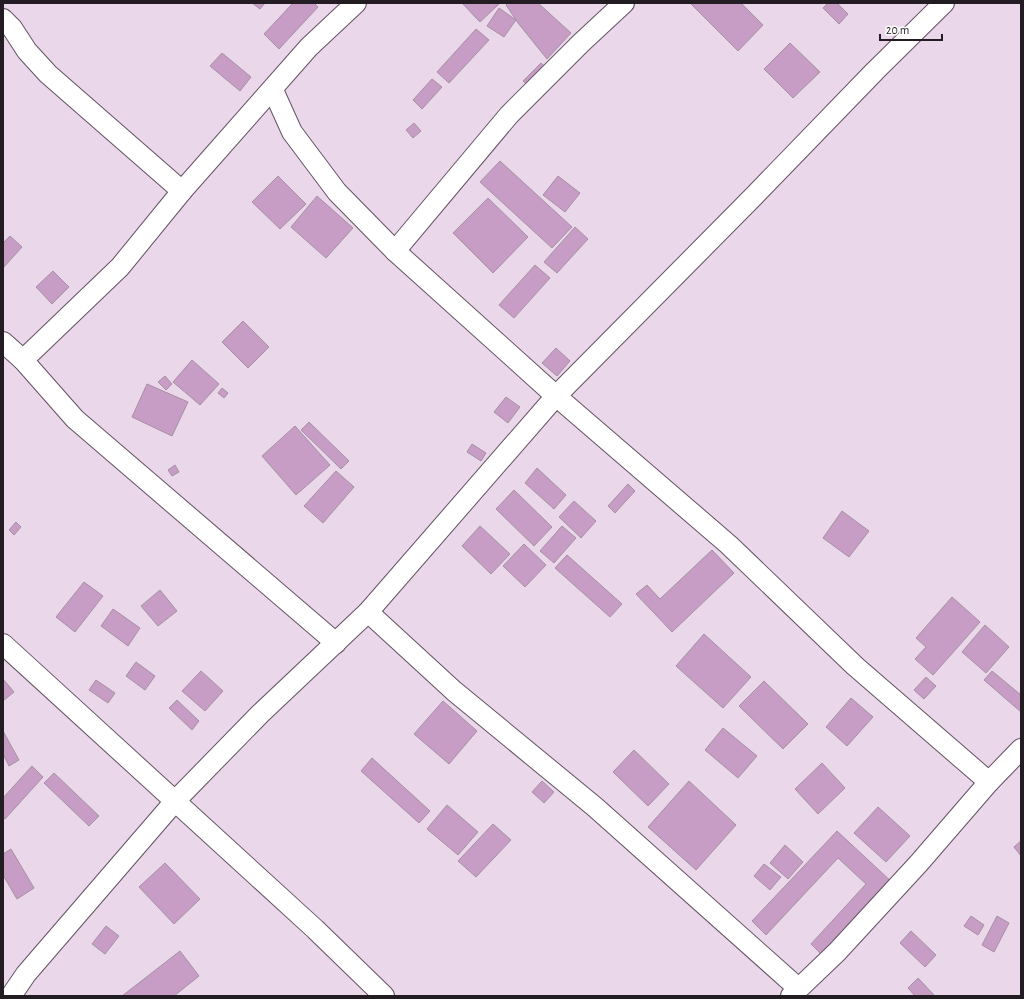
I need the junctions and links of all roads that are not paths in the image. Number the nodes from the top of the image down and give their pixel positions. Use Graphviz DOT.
graph roads {
  1 [pos="624,3"];
  2 [pos="944,3"];
  3 [pos="344,6"];
  4 [pos="3,19"];
  5 [pos="273,90"];
  6 [pos="182,191"];
  7 [pos="395,251"];
  8 [pos="3,342"];
  9 [pos="23,360"];
  10 [pos="556,396"];
  11 [pos="368,612"];
  12 [pos="3,644"];
  13 [pos="336,644"];
  14 [pos="1021,749"];
  15 [pos="989,782"];
  16 [pos="176,800"];
  17 [pos="795,992"];
  18 [pos="11,996"];
  19 [pos="384,996"];
  1 -- 7 [label="street"];
  2 -- 10 [label="street"];
  3 -- 5 [label="street"];
  4 -- 6 [label="street"];
  5 -- 6 [label="street"];
  5 -- 7 [label="street"];
  6 -- 9 [label="street"];
  7 -- 10 [label="street"];
  8 -- 9 [label="street"];
  9 -- 13 [label="street"];
  10 -- 11 [label="street"];
  10 -- 15 [label="street"];
  11 -- 13 [label="street"];
  11 -- 17 [label="street"];
  12 -- 16 [label="street"];
  13 -- 16 [label="street"];
  14 -- 15 [label="street"];
  15 -- 17 [label="street"];
  16 -- 18 [label="street"];
  16 -- 19 [label="street"];
}
